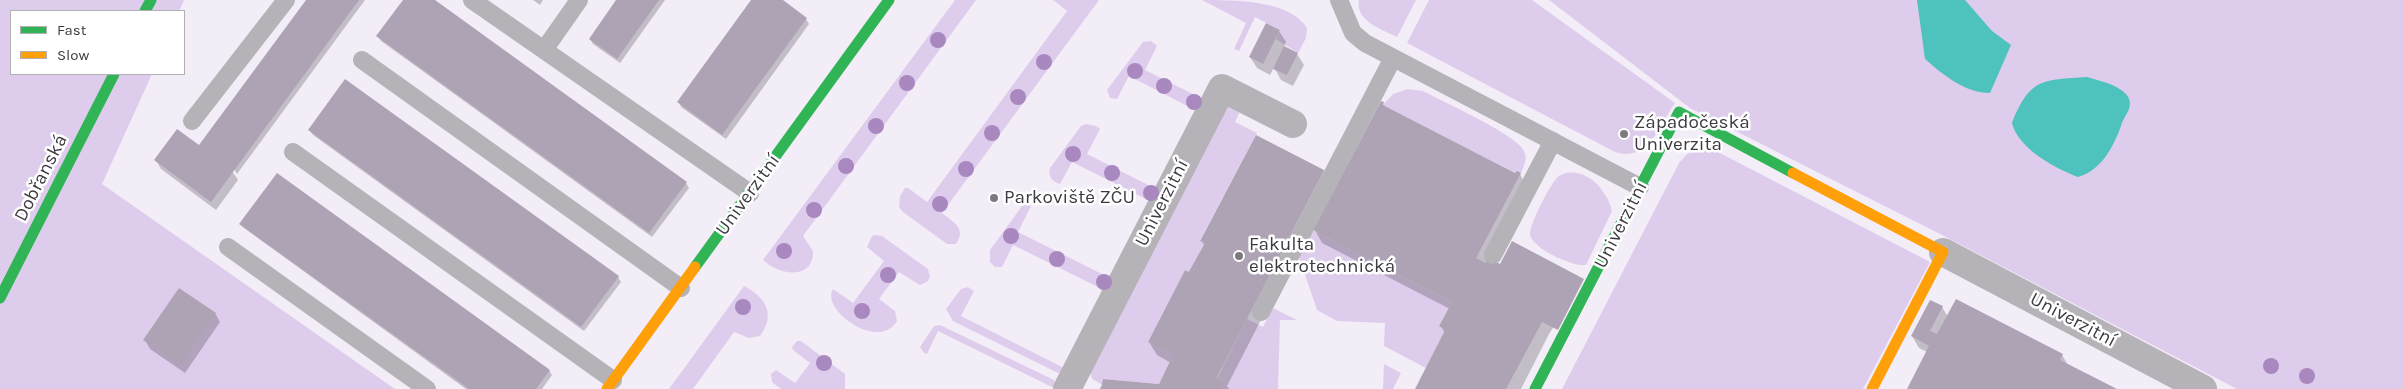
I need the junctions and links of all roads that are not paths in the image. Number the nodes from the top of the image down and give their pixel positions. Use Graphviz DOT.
graph roads {
  1 [pos="286,0"];
  2 [pos="472,0"];
  3 [pos="579,0"];
  4 [pos="890,0"];
  5 [pos="1339,0"];
  6 [pos="544,50"];
  7 [pos="1393,58"];
  8 [pos="362,60"];
  9 [pos="113,75"];
  10 [pos="192,121"];
  11 [pos="1292,124"];
  12 [pos="1552,141"];
  13 [pos="293,152"];
  14 [pos="1640,188"];
  15 [pos="750,193"];
  16 [pos="228,247"];
  17 [pos="1943,252"];
  18 [pos="1493,255"];
  19 [pos="681,288"];
  20 [pos="0,298"];
  21 [pos="1262,312"];
  22 [pos="610,385"];
  23 [pos="427,389"];
  24 [pos="1067,389"];
  25 [pos="1535,389"];
  26 [pos="1872,389"];
  27 [pos="2202,389"];
  1 -- 10 [label="lane"];
  2 -- 6 [label="lane"];
  3 -- 6 [label="lane"];
  4 -- 15 [label="street, Univerzitní"];
  5 -- 7 [label="lane"];
  6 -- 15 [label="lane"];
  7 -- 12 [label="lane"];
  7 -- 21 [label="lane"];
  8 -- 19 [label="lane"];
  9 -- 20 [label="street, Dobřanská"];
  11 -- 24 [label="street, Univerzitní"];
  12 -- 14 [label="lane"];
  12 -- 18 [label="lane"];
  13 -- 22 [label="lane"];
  14 -- 17 [label="street, Univerzitní"];
  14 -- 25 [label="street, Univerzitní"];
  15 -- 19 [label="street, Univerzitní"];
  16 -- 23 [label="lane"];
  17 -- 26 [label="street"];
  17 -- 27 [label="street, Univerzitní"];
  19 -- 22 [label="street, Univerzitní"];
}
